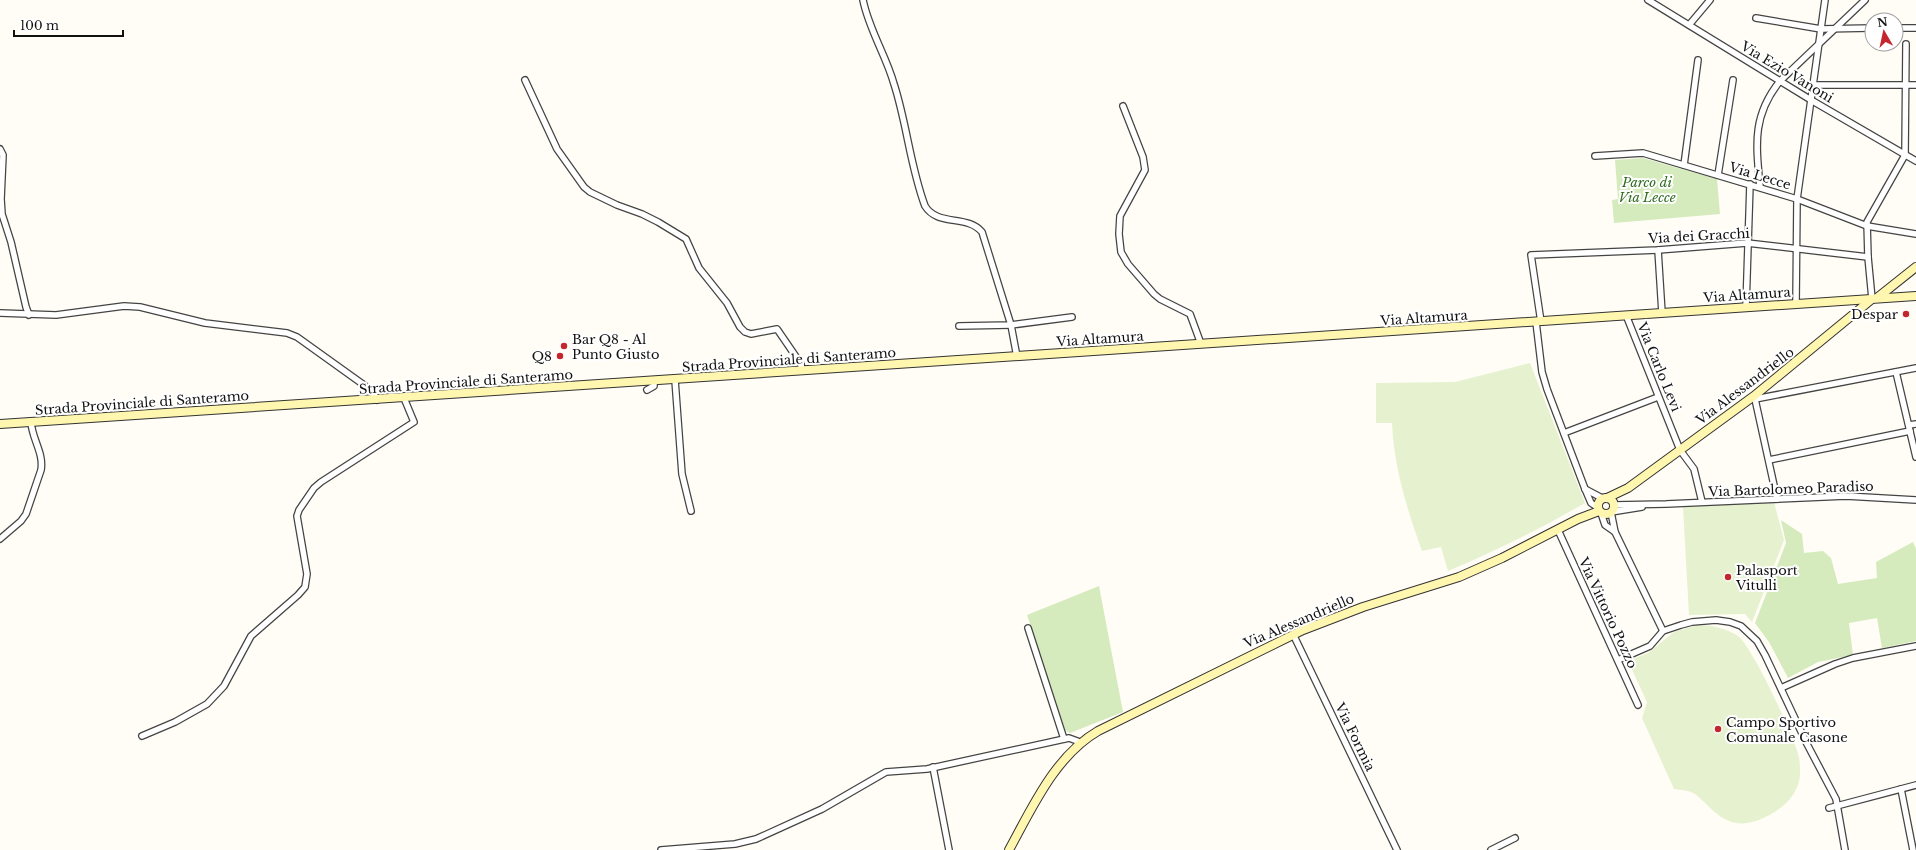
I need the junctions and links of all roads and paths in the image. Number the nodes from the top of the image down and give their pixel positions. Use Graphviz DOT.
graph roads {
  1 [pos="864,0"];
  2 [pos="1648,0"];
  3 [pos="1710,0"];
  4 [pos="1825,0"];
  5 [pos="1865,0"];
  6 [pos="1756,18"];
  7 [pos="1689,25"];
  8 [pos="1864,28"];
  9 [pos="1904,28"];
  10 [pos="1916,28"];
  11 [pos="1821,29"];
  12 [pos="1836,29"];
  13 [pos="1819,44"];
  14 [pos="1906,44"];
  15 [pos="1698,60"];
  16 [pos="525,80"];
  17 [pos="1733,80"];
  18 [pos="1780,81"];
  19 [pos="1813,85"];
  20 [pos="1906,85"];
  21 [pos="1916,86"];
  22 [pos="1811,100"];
  23 [pos="1123,106"];
  24 [pos="0,149"];
  25 [pos="1905,155"];
  26 [pos="1595,156"];
  27 [pos="1916,161"];
  28 [pos="1684,165"];
  29 [pos="1718,175"];
  30 [pos="1750,184"];
  31 [pos="1760,187"];
  32 [pos="1797,199"];
  33 [pos="1867,226"];
  34 [pos="1916,234"];
  35 [pos="1748,243"];
  36 [pos="1796,249"];
  37 [pos="1658,250"];
  38 [pos="1868,258"];
  39 [pos="1916,266"];
  40 [pos="1916,296"];
  41 [pos="1874,298"];
  42 [pos="1796,304"];
  43 [pos="1746,307"];
  44 [pos="0,313"];
  45 [pos="1662,313"];
  46 [pos="29,315"];
  47 [pos="1626,315"];
  48 [pos="1072,317"];
  49 [pos="1539,322"];
  50 [pos="1011,325"];
  51 [pos="959,326"];
  52 [pos="1201,344"];
  53 [pos="1017,356"];
  54 [pos="933,362"];
  55 [pos="1916,368"];
  56 [pos="802,371"];
  57 [pos="1896,372"];
  58 [pos="675,380"];
  59 [pos="654,381"];
  60 [pos="647,390"];
  61 [pos="1658,397"];
  62 [pos="404,398"];
  63 [pos="1755,398"];
  64 [pos="376,400"];
  65 [pos="31,422"];
  66 [pos="0,424"];
  67 [pos="1916,424"];
  68 [pos="1910,428"];
  69 [pos="1564,433"];
  70 [pos="1680,450"];
  71 [pos="1916,457"];
  72 [pos="1769,460"];
  73 [pos="1628,488"];
  74 [pos="1585,489"];
  75 [pos="1604,498"];
  76 [pos="1777,499"];
  77 [pos="1916,500"];
  78 [pos="1702,502"];
  79 [pos="1612,508"];
  80 [pos="1599,510"];
  81 [pos="691,512"];
  82 [pos="1558,530"];
  83 [pos="1615,532"];
  84 [pos="0,540"];
  85 [pos="1028,628"];
  86 [pos="1663,631"];
  87 [pos="1292,634"];
  88 [pos="1916,646"];
  89 [pos="1618,660"];
  90 [pos="1781,688"];
  91 [pos="1638,705"];
  92 [pos="142,736"];
  93 [pos="1064,739"];
  94 [pos="1080,742"];
  95 [pos="933,767"];
  96 [pos="1916,785"];
  97 [pos="1901,789"];
  98 [pos="1837,806"];
  99 [pos="1828,808"];
  100 [pos="1515,838"];
  101 [pos="661,850"];
  102 [pos="949,850"];
  103 [pos="1009,850"];
  104 [pos="1397,850"];
  105 [pos="1491,850"];
  106 [pos="1845,850"];
  107 [pos="1914,850"];
  1 -- 50 [label="street"];
  2 -- 7 [label="street, Via Ezio Vanoni"];
  3 -- 7 [label="street"];
  4 -- 11 [label="street"];
  5 -- 12 [label="street"];
  6 -- 11 [label="street"];
  7 -- 18 [label="street, Via Ezio Vanoni"];
  8 -- 12 [label="street"];
  9 -- 10 [label="street"];
  11 -- 12 [label="street"];
  11 -- 13 [label="street"];
  12 -- 13 [label="street"];
  13 -- 18 [label="street"];
  13 -- 19 [label="street"];
  14 -- 20 [label="street"];
  15 -- 28 [label="street"];
  16 -- 56 [label="street"];
  17 -- 29 [label="street"];
  18 -- 22 [label="street, Via Ezio Vanoni"];
  18 -- 31 [label="street"];
  19 -- 20 [label="street"];
  19 -- 22 [label="street"];
  20 -- 21 [label="street"];
  20 -- 25 [label="street"];
  22 -- 25 [label="street, Via Ezio Vanoni"];
  22 -- 32 [label="street"];
  23 -- 52 [label="street"];
  24 -- 46 [label="street"];
  25 -- 27 [label="street, Via Ezio Vanoni"];
  25 -- 33 [label="street"];
  26 -- 28 [label="street, Via Lecce"];
  28 -- 29 [label="street, Via Lecce"];
  29 -- 30 [label="street, Via Lecce"];
  30 -- 31 [label="street, Via Lecce"];
  30 -- 35 [label="street"];
  31 -- 32 [label="street, Via Lecce"];
  32 -- 33 [label="street, Via Lecce"];
  32 -- 36 [label="street"];
  33 -- 34 [label="street, Via Lecce"];
  33 -- 38 [label="street"];
  35 -- 36 [label="street, Via dei Gracchi"];
  35 -- 37 [label="street, Via dei Gracchi"];
  35 -- 43 [label="street"];
  36 -- 38 [label="street, Via dei Gracchi"];
  36 -- 42 [label="street"];
  37 -- 45 [label="street"];
  37 -- 49 [label="street, Via dei Gracchi"];
  38 -- 41 [label="street"];
  39 -- 41 [label="main road, Via Alessandriello"];
  40 -- 41 [label="main road, Via Altamura"];
  41 -- 42 [label="main road, Via Altamura"];
  41 -- 63 [label="main road, Via Alessandriello"];
  42 -- 43 [label="main road, Via Altamura"];
  43 -- 45 [label="main road, Via Altamura"];
  44 -- 46 [label="street"];
  45 -- 47 [label="main road, Via Altamura"];
  46 -- 64 [label="street"];
  47 -- 49 [label="main road, Via Altamura"];
  47 -- 61 [label="street, Via Carlo Levi"];
  48 -- 50 [label="street"];
  49 -- 52 [label="main road, Via Altamura"];
  49 -- 69 [label="street"];
  50 -- 51 [label="street"];
  50 -- 53 [label="street"];
  52 -- 53 [label="main road, Via Altamura"];
  53 -- 54 [label="main road, Via Altamura"];
  54 -- 56 [label="main road, Strada Provinciale di Santeramo"];
  55 -- 57 [label="street"];
  56 -- 58 [label="main road, Strada Provinciale di Santeramo"];
  57 -- 63 [label="street"];
  57 -- 68 [label="street"];
  58 -- 59 [label="main road, Strada Provinciale di Santeramo"];
  58 -- 81 [label="street"];
  59 -- 60 [label="street"];
  59 -- 62 [label="main road, Strada Provinciale di Santeramo"];
  61 -- 69 [label="street"];
  61 -- 70 [label="street, Via Carlo Levi"];
  62 -- 64 [label="main road, Strada Provinciale di Santeramo"];
  62 -- 92 [label="street"];
  63 -- 70 [label="main road, Via Alessandriello"];
  63 -- 72 [label="street"];
  64 -- 65 [label="main road, Strada Provinciale di Santeramo"];
  65 -- 66 [label="main road, Strada Provinciale di Santeramo"];
  65 -- 84 [label="street"];
  67 -- 68 [label="street"];
  68 -- 71 [label="street"];
  68 -- 72 [label="street"];
  69 -- 74 [label="street"];
  70 -- 73 [label="main road, Via Alessandriello"];
  70 -- 78 [label="street, Via Carlo Levi"];
  72 -- 76 [label="street"];
  73 -- 75 [label="main road, Via Alessandriello"];
  73 -- 79 [label="main road, Via Alessandriello"];
  74 -- 75 [label="street"];
  74 -- 80 [label="street"];
  75 -- 79 [label="main road"];
  75 -- 80 [label="main road"];
  76 -- 77 [label="street, Via Bartolomeo Paradiso"];
  76 -- 78 [label="street, Via Bartolomeo Paradiso"];
  78 -- 79 [label="street, Via Bartolomeo Paradiso"];
  79 -- 80 [label="main road, Via Alessandriello"];
  79 -- 83 [label="street"];
  80 -- 82 [label="main road, Via Alessandriello"];
  80 -- 83 [label="street"];
  82 -- 87 [label="main road, Via Alessandriello"];
  82 -- 89 [label="street, Via Vittorio Pozzo"];
  83 -- 86 [label="street"];
  85 -- 93 [label="street"];
  86 -- 89 [label="street"];
  86 -- 90 [label="street"];
  87 -- 94 [label="main road, Via Alessandriello"];
  87 -- 104 [label="street, Via Formia"];
  88 -- 90 [label="street"];
  89 -- 91 [label="street, Via Vittorio Pozzo"];
  90 -- 98 [label="street"];
  93 -- 94 [label="street"];
  93 -- 95 [label="street"];
  94 -- 103 [label="main road, Via Alessandriello"];
  95 -- 101 [label="street"];
  95 -- 102 [label="street"];
  96 -- 97 [label="street"];
  97 -- 98 [label="street"];
  97 -- 107 [label="street"];
  98 -- 99 [label="street"];
  98 -- 106 [label="street"];
  100 -- 105 [label="street"];
}
